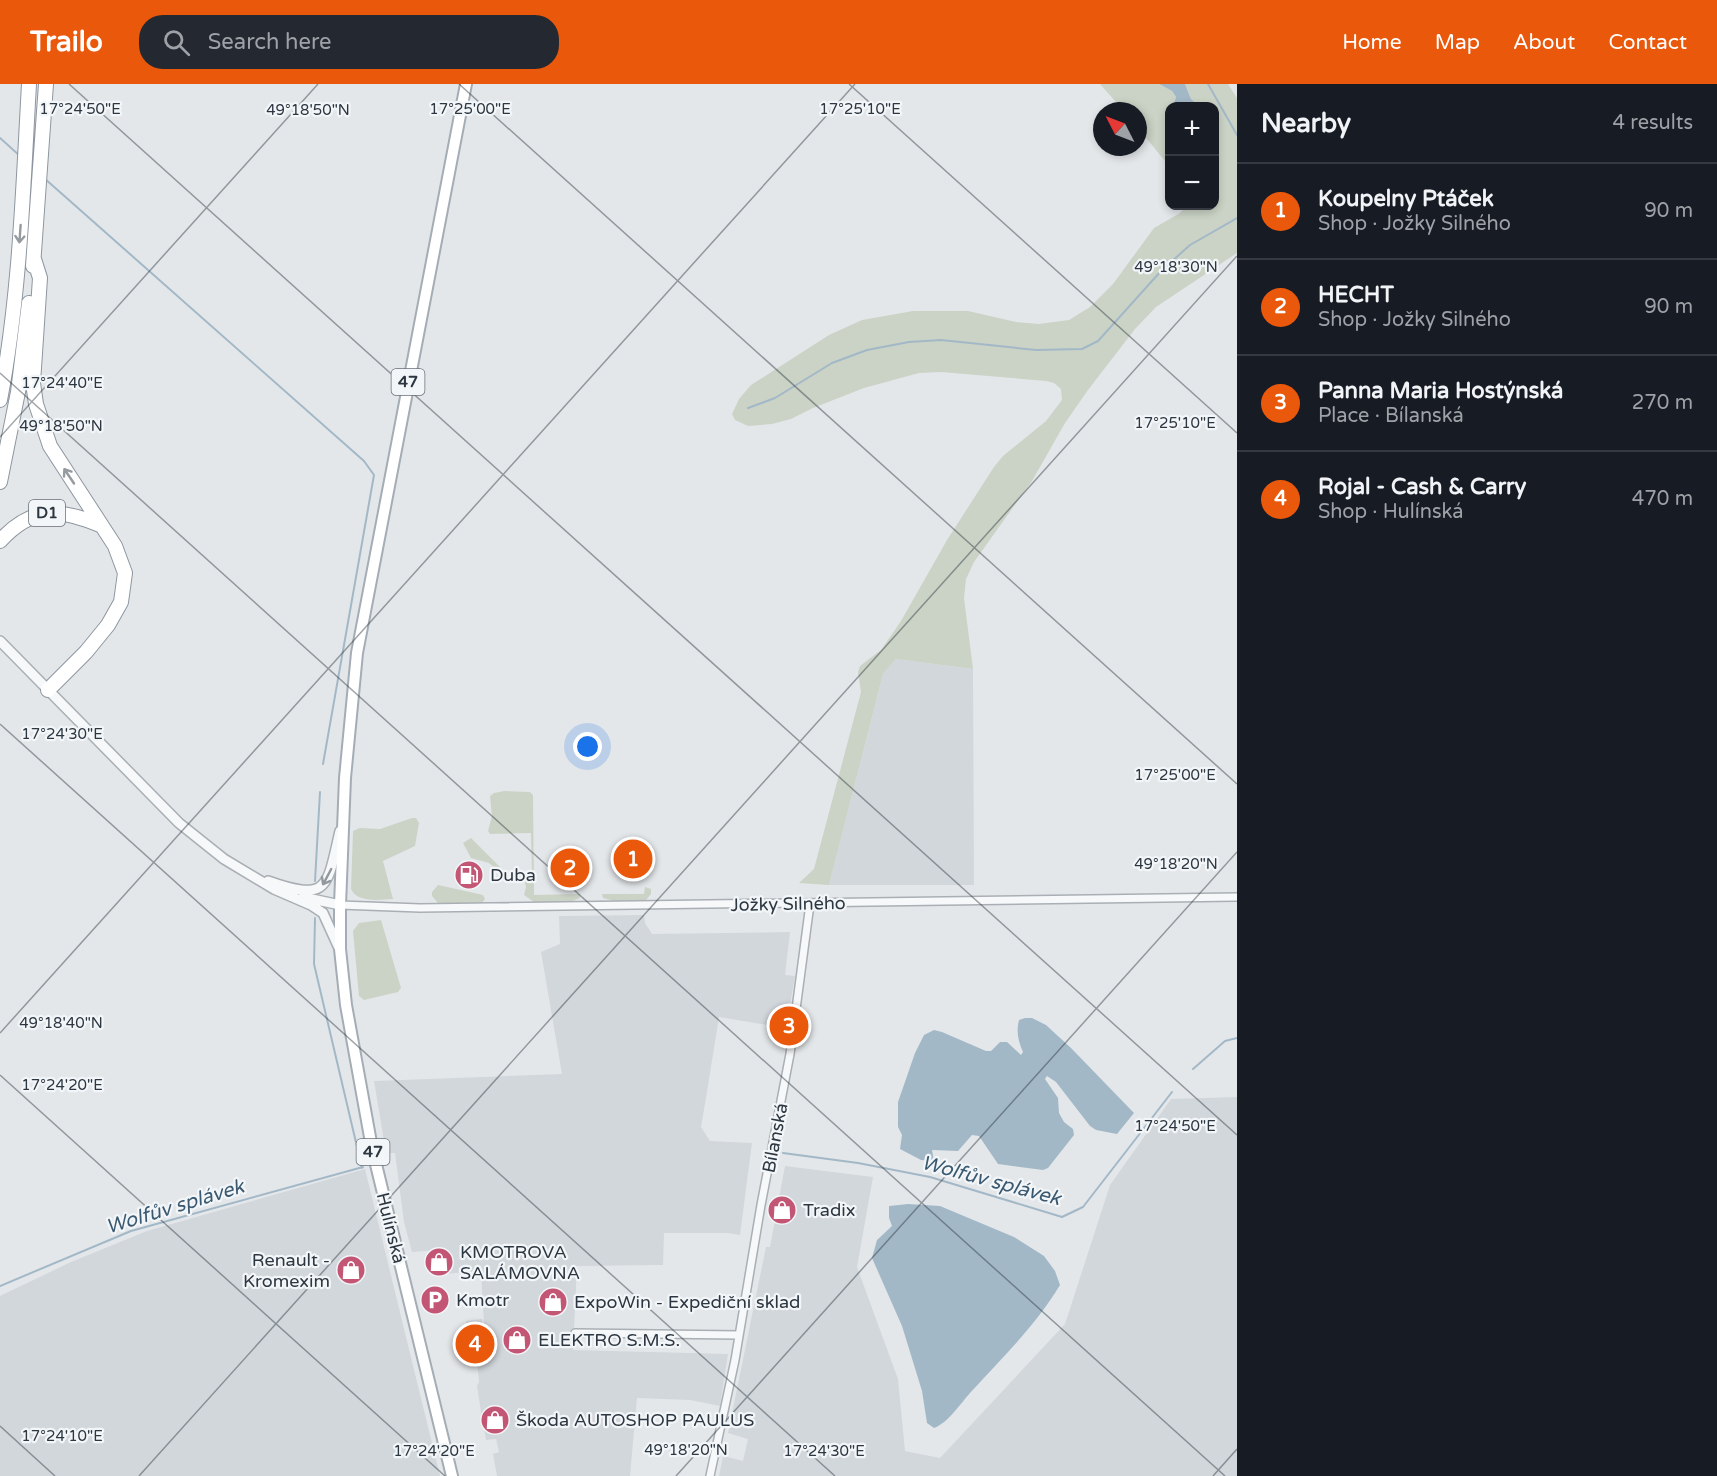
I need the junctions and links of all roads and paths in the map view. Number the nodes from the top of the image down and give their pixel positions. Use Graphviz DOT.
graph roads {
  1 [pos="30,84"];
  2 [pos="46,84"];
  3 [pos="466,84"];
  4 [pos="34,259"];
  5 [pos="0,400"];
  6 [pos="0,482"];
  7 [pos="100,525"];
  8 [pos="0,541"];
  9 [pos="0,641"];
  10 [pos="48,690"];
  11 [pos="342,821"];
  12 [pos="258,878"];
  13 [pos="1237,897"];
  14 [pos="810,904"];
  15 [pos="340,905"];
  16 [pos="340,949"];
  17 [pos="575,1333"];
  18 [pos="739,1335"];
  19 [pos="452,1476"];
  20 [pos="711,1476"];
  1 -- 5 [label="highway, one-way"];
  2 -- 4 [label="highway"];
  3 -- 11 [label="main road, 47"];
  4 -- 6 [label="highway"];
  7 -- 4 [label="highway, one-way"];
  7 -- 8 [label="highway, D1"];
  7 -- 10 [label="highway"];
  9 -- 10 [label="street"];
  10 -- 12 [label="street"];
  11 -- 12 [label="street, one-way"];
  11 -- 15 [label="main road, 47"];
  12 -- 15 [label="street"];
  12 -- 16 [label="street"];
  13 -- 14 [label="street, Jožky Silného"];
  14 -- 15 [label="street, Jožky Silného"];
  14 -- 18 [label="street, Bílanská"];
  15 -- 16 [label="main road, Hulínská / 47"];
  16 -- 19 [label="main road, Hulínská / 47"];
  17 -- 18 [label="street"];
  18 -- 20 [label="street, Bílanská"];
}
